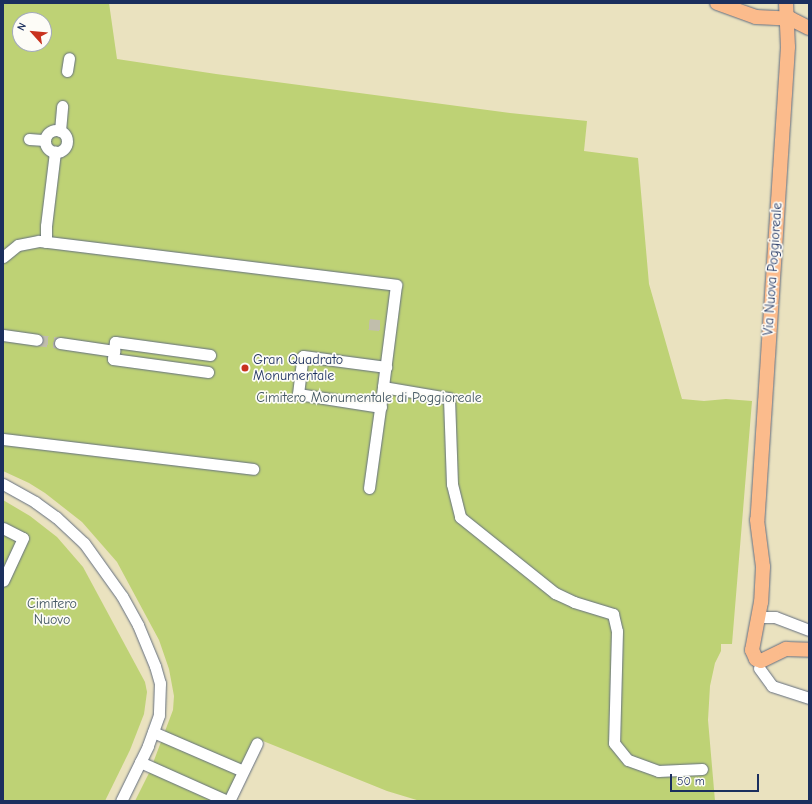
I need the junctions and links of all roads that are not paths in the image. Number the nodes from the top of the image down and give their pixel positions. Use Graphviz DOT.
graph roads {
  1 [pos="717,3"];
  2 [pos="786,3"];
  3 [pos="788,18"];
  4 [pos="809,28"];
  5 [pos="69,58"];
  6 [pos="67,71"];
  7 [pos="62,106"];
  8 [pos="60,131"];
  9 [pos="29,140"];
  10 [pos="45,140"];
  11 [pos="55,152"];
  12 [pos="46,242"];
  13 [pos="3,257"];
  14 [pos="3,335"];
  15 [pos="37,340"];
  16 [pos="60,343"];
  17 [pos="114,351"];
  18 [pos="210,355"];
  19 [pos="386,367"];
  20 [pos="208,372"];
  21 [pos="383,387"];
  22 [pos="381,407"];
  23 [pos="3,439"];
  24 [pos="253,469"];
  25 [pos="3,484"];
  26 [pos="369,488"];
  27 [pos="3,528"];
  28 [pos="3,581"];
  29 [pos="763,617"];
  30 [pos="809,630"];
  31 [pos="809,650"];
  32 [pos="759,668"];
  33 [pos="809,698"];
  34 [pos="153,732"];
  35 [pos="257,743"];
  36 [pos="140,762"];
  37 [pos="702,769"];
  38 [pos="244,771"];
  39 [pos="121,801"];
  40 [pos="226,801"];
  1 -- 3 [label="main road"];
  2 -- 3 [label="main road, Via Nuova Poggioreale"];
  3 -- 4 [label="main road"];
  3 -- 31 [label="main road, Via Nuova Poggioreale"];
  5 -- 6 [label="street"];
  7 -- 8 [label="street"];
  8 -- 10 [label="street"];
  8 -- 11 [label="street"];
  9 -- 10 [label="street"];
  10 -- 11 [label="street"];
  11 -- 12 [label="street"];
  12 -- 13 [label="street"];
  12 -- 19 [label="street"];
  14 -- 15 [label="street"];
  16 -- 17 [label="street"];
  17 -- 18 [label="street"];
  17 -- 20 [label="street"];
  19 -- 21 [label="street"];
  19 -- 22 [label="street"];
  21 -- 22 [label="street"];
  21 -- 37 [label="street"];
  22 -- 26 [label="street"];
  23 -- 24 [label="street"];
  25 -- 34 [label="street"];
  27 -- 28 [label="street"];
  29 -- 30 [label="street"];
  32 -- 33 [label="street"];
  34 -- 36 [label="street"];
  34 -- 38 [label="street"];
  35 -- 38 [label="street"];
  36 -- 39 [label="street"];
  36 -- 40 [label="street"];
  38 -- 40 [label="street"];
}
